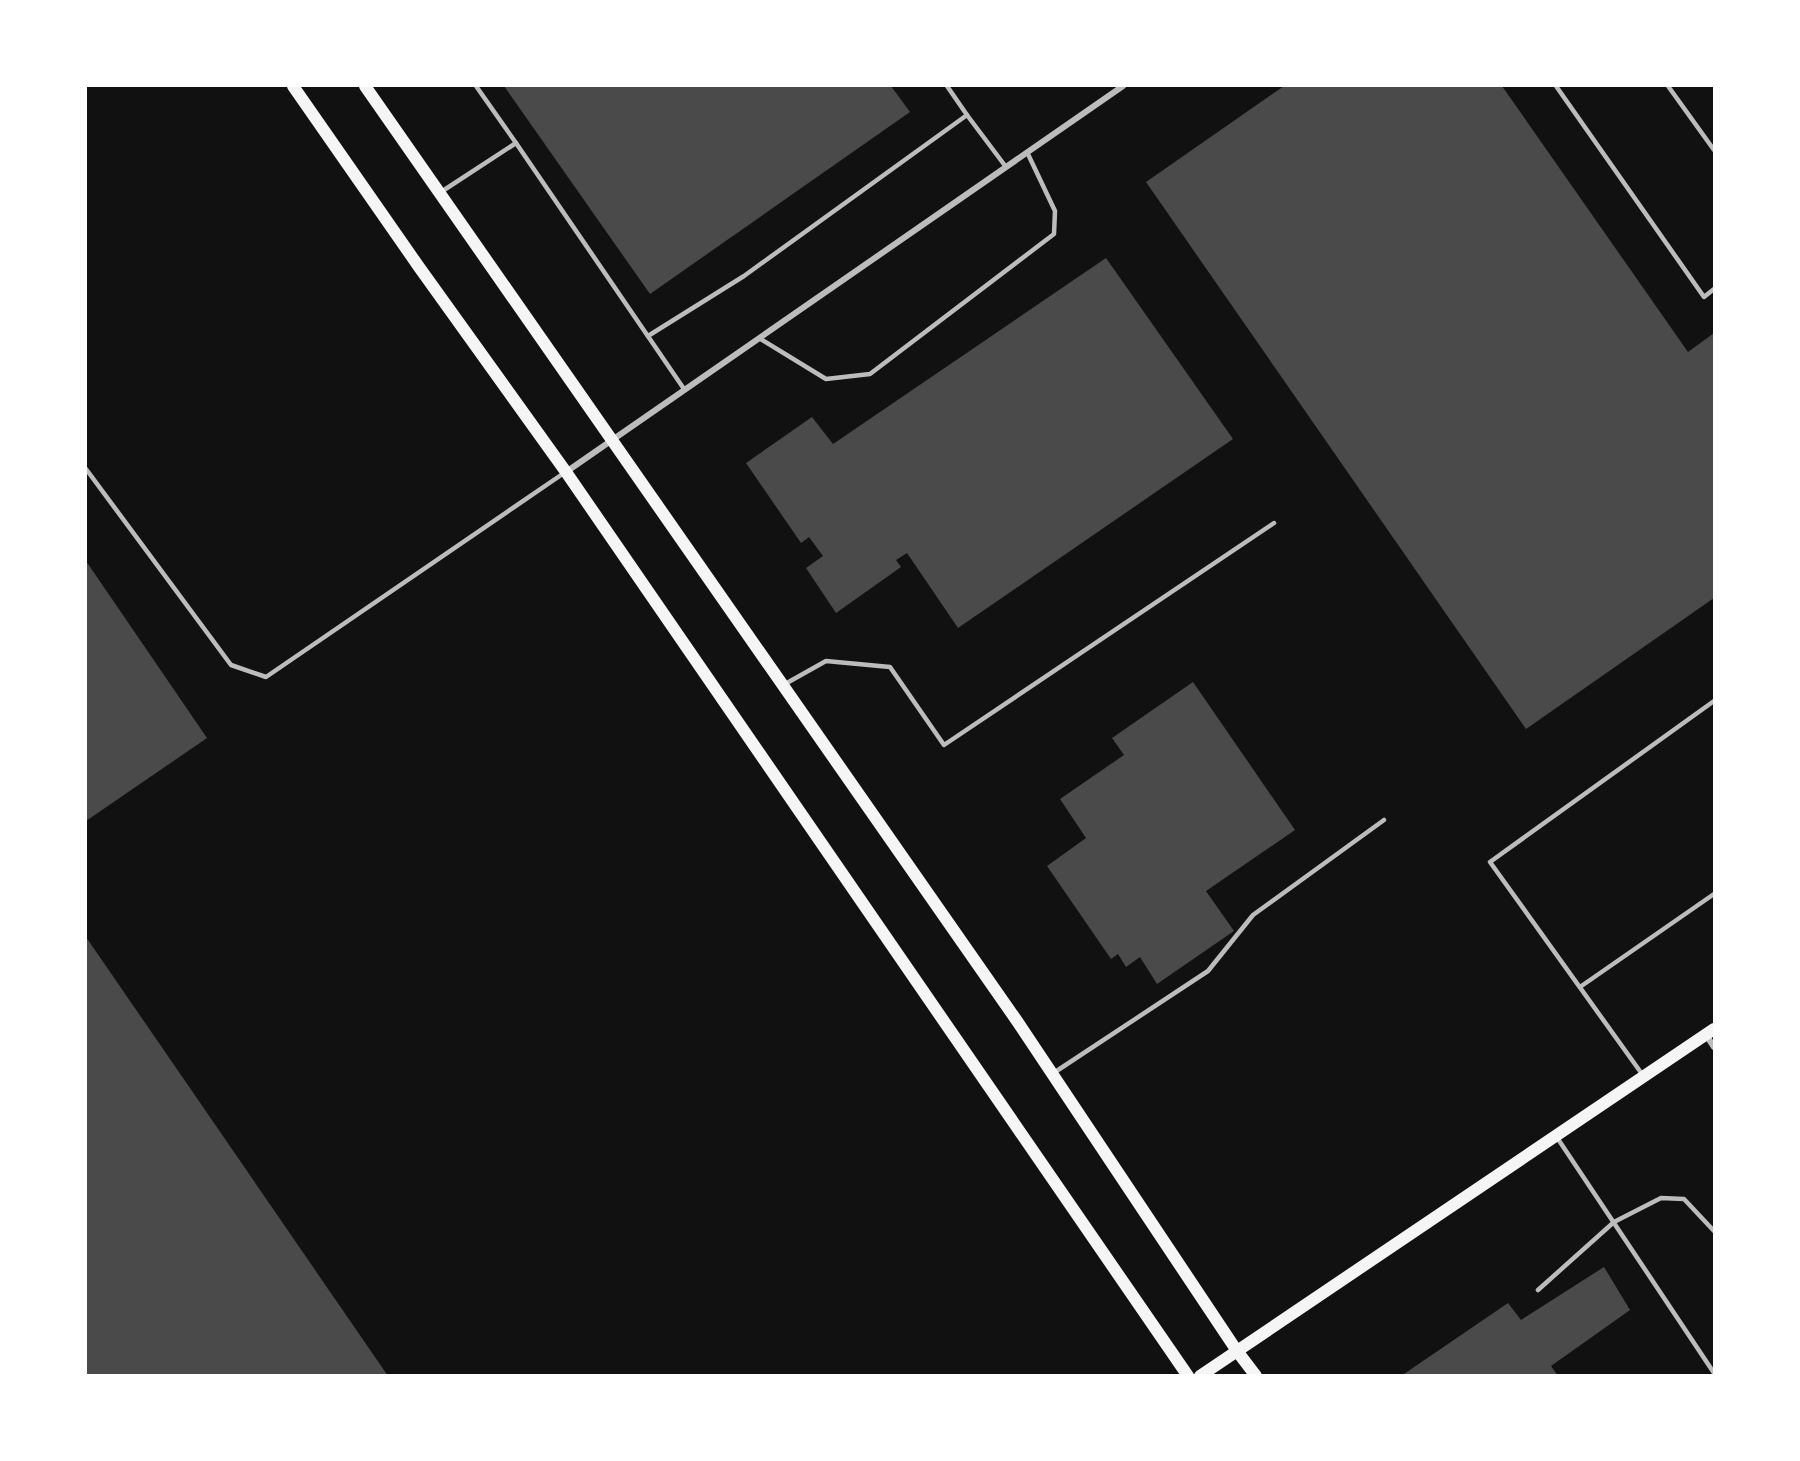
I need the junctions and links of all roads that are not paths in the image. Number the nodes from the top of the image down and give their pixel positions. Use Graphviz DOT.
graph roads {
  1 [pos="293,86"];
  2 [pos="365,86"];
  3 [pos="476,86"];
  4 [pos="947,86"];
  5 [pos="1123,86"];
  6 [pos="1556,86"];
  7 [pos="1668,86"];
  8 [pos="967,115"];
  9 [pos="516,142"];
  10 [pos="1714,150"];
  11 [pos="1027,152"];
  12 [pos="1006,166"];
  13 [pos="439,194"];
  14 [pos="1714,289"];
  15 [pos="648,336"];
  16 [pos="759,338"];
  17 [pos="684,389"];
  18 [pos="612,440"];
  19 [pos="86,469"];
  20 [pos="566,472"];
  21 [pos="1274,523"];
  22 [pos="783,686"];
  23 [pos="1714,701"];
  24 [pos="1384,820"];
  25 [pos="1714,894"];
  26 [pos="1580,987"];
  27 [pos="1710,1032"];
  28 [pos="1714,1047"];
  29 [pos="1052,1074"];
  30 [pos="1644,1077"];
  31 [pos="1556,1136"];
  32 [pos="1614,1222"];
  33 [pos="1714,1230"];
  34 [pos="1538,1290"];
  35 [pos="1237,1351"];
  36 [pos="1714,1373"];
  37 [pos="1188,1376"];
  38 [pos="1200,1376"];
  39 [pos="1256,1376"];
  1 -- 20 [label="main road"];
  2 -- 13 [label="main road"];
  3 -- 9 [label="lane"];
  4 -- 8 [label="lane"];
  5 -- 11 [label="street"];
  6 -- 14 [label="lane"];
  7 -- 10 [label="lane"];
  8 -- 12 [label="lane"];
  8 -- 15 [label="lane"];
  9 -- 13 [label="lane"];
  9 -- 15 [label="lane"];
  11 -- 12 [label="street"];
  11 -- 16 [label="lane"];
  12 -- 16 [label="street"];
  13 -- 18 [label="main road"];
  15 -- 17 [label="lane"];
  16 -- 17 [label="street"];
  17 -- 18 [label="street"];
  18 -- 20 [label="street"];
  18 -- 22 [label="main road"];
  19 -- 20 [label="lane"];
  20 -- 37 [label="main road"];
  21 -- 22 [label="lane"];
  22 -- 29 [label="main road"];
  23 -- 26 [label="lane"];
  24 -- 29 [label="lane"];
  25 -- 26 [label="lane"];
  26 -- 30 [label="lane"];
  27 -- 28 [label="street"];
  27 -- 30 [label="main road"];
  29 -- 35 [label="main road"];
  30 -- 31 [label="main road"];
  31 -- 32 [label="lane"];
  31 -- 35 [label="main road"];
  32 -- 33 [label="lane"];
  32 -- 34 [label="lane"];
  32 -- 36 [label="lane"];
  35 -- 38 [label="main road"];
  35 -- 39 [label="main road"];
}
